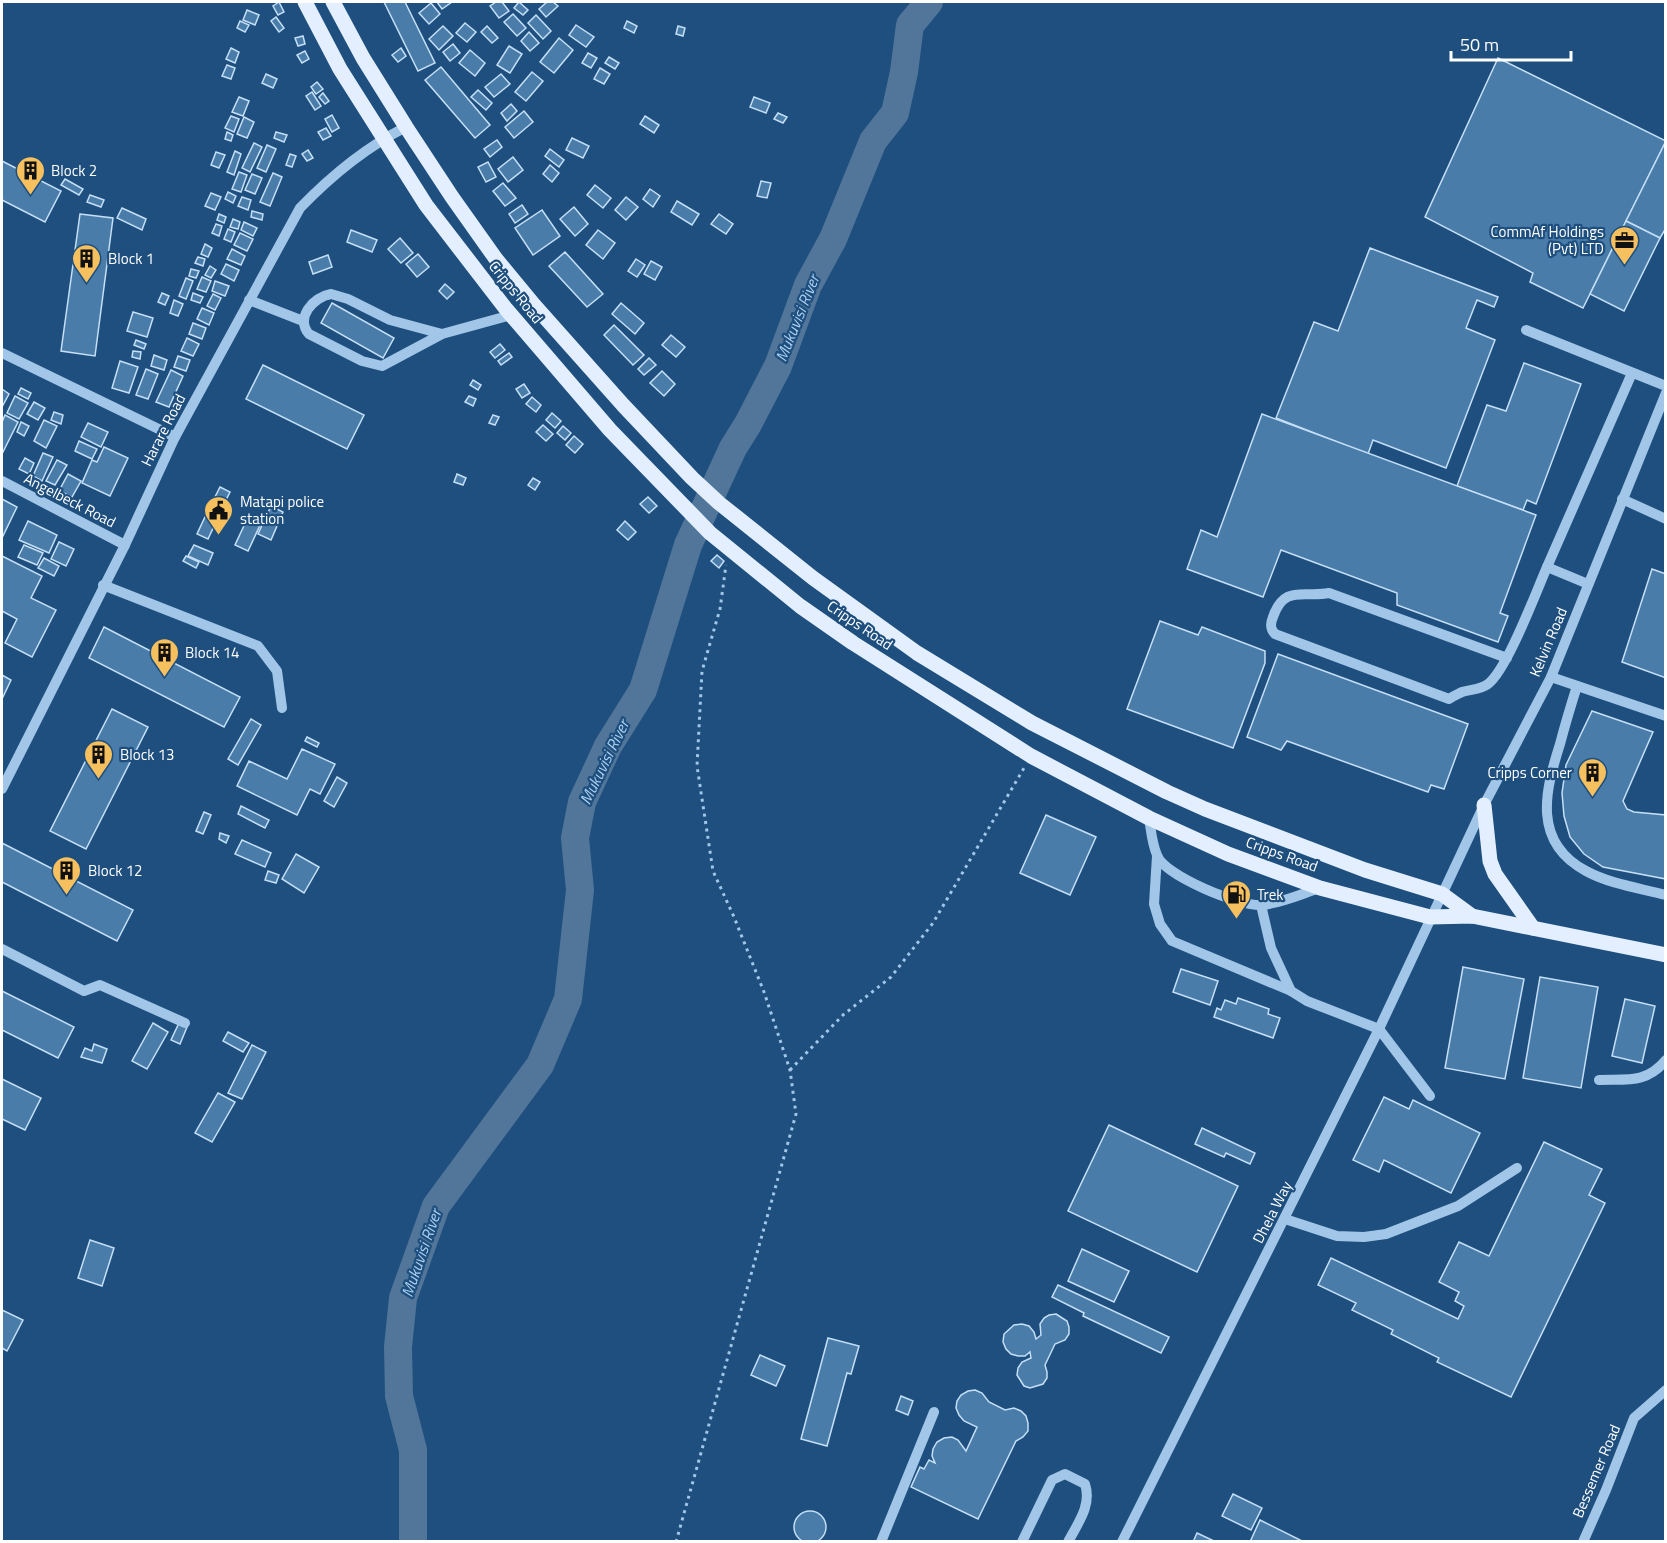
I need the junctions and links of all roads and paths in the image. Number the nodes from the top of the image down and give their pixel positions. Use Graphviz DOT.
graph roads {
  1 [pos="305,2"];
  2 [pos="333,2"];
  3 [pos="406,127"];
  4 [pos="384,138"];
  5 [pos="249,300"];
  6 [pos="511,315"];
  7 [pos="303,321"];
  8 [pos="1526,330"];
  9 [pos="442,334"];
  10 [pos="2,353"];
  11 [pos="1632,373"];
  12 [pos="1665,386"];
  13 [pos="1665,393"];
  14 [pos="175,437"];
  15 [pos="2,481"];
  16 [pos="1622,499"];
  17 [pos="1665,519"];
  18 [pos="125,545"];
  19 [pos="728,548"];
  20 [pos="1547,567"];
  21 [pos="1588,584"];
  22 [pos="103,585"];
  23 [pos="1507,658"];
  24 [pos="1551,677"];
  25 [pos="1577,686"];
  26 [pos="282,708"];
  27 [pos="1665,716"];
  28 [pos="1030,756"];
  29 [pos="2,789"];
  30 [pos="1484,805"];
  31 [pos="1149,818"];
  32 [pos="1157,856"];
  33 [pos="1320,888"];
  34 [pos="1442,894"];
  35 [pos="1665,895"];
  36 [pos="1261,905"];
  37 [pos="1472,916"];
  38 [pos="1430,917"];
  39 [pos="1533,928"];
  40 [pos="2,949"];
  41 [pos="1665,955"];
  42 [pos="1291,991"];
  43 [pos="185,1023"];
  44 [pos="1380,1029"];
  45 [pos="1665,1060"];
  46 [pos="790,1070"];
  47 [pos="1599,1080"];
  48 [pos="1430,1096"];
  49 [pos="1517,1168"];
  50 [pos="1285,1219"];
  51 [pos="1665,1390"];
  52 [pos="934,1412"];
  53 [pos="676,1542"];
  54 [pos="881,1542"];
  55 [pos="1022,1542"];
  56 [pos="1068,1542"];
  57 [pos="1122,1542"];
  58 [pos="1583,1542"];
  1 -- 4 [label="main road, Cripps Road"];
  2 -- 3 [label="main road, Cripps Road"];
  3 -- 4 [label="street, Harare Road"];
  3 -- 34 [label="main road, Cripps Road"];
  4 -- 5 [label="street, Harare Road"];
  4 -- 6 [label="main road, Cripps Road"];
  5 -- 7 [label="street"];
  5 -- 14 [label="street, Harare Road"];
  6 -- 9 [label="street"];
  6 -- 19 [label="main road, Cripps Road"];
  7 -- 9 [label="street"];
  7 -- 9 [label="street"];
  8 -- 11 [label="street"];
  10 -- 14 [label="street"];
  11 -- 12 [label="street"];
  11 -- 20 [label="street"];
  13 -- 16 [label="street, Kelvin Road"];
  14 -- 18 [label="street, Harare Road"];
  15 -- 18 [label="street, Angelbeck Road"];
  16 -- 17 [label="street"];
  16 -- 21 [label="street, Kelvin Road"];
  18 -- 22 [label="street, Harare Road"];
  19 -- 28 [label="main road, Cripps Road"];
  19 -- 46 [label="path"];
  20 -- 21 [label="street"];
  20 -- 23 [label="street"];
  21 -- 24 [label="street, Kelvin Road"];
  22 -- 26 [label="street"];
  22 -- 29 [label="street, Harare Road"];
  23 -- 23 [label="street"];
  24 -- 25 [label="street"];
  24 -- 30 [label="street, Kelvin Road"];
  25 -- 27 [label="street"];
  25 -- 35 [label="street"];
  28 -- 31 [label="main road, Cripps Road"];
  28 -- 46 [label="path"];
  30 -- 34 [label="street, Kelvin Road"];
  30 -- 39 [label="main road"];
  31 -- 32 [label="street"];
  31 -- 33 [label="main road, Cripps Road"];
  32 -- 36 [label="street"];
  32 -- 42 [label="street"];
  33 -- 36 [label="street"];
  33 -- 38 [label="main road, Cripps Road"];
  34 -- 37 [label="main road, Cripps Road"];
  34 -- 38 [label="street, Dhela Way"];
  36 -- 42 [label="street"];
  37 -- 38 [label="main road, Cripps Road"];
  37 -- 39 [label="main road, Cripps Road"];
  38 -- 44 [label="street, Dhela Way"];
  39 -- 41 [label="main road, Cripps Road"];
  40 -- 43 [label="street"];
  42 -- 44 [label="street"];
  44 -- 48 [label="street"];
  44 -- 50 [label="street, Dhela Way"];
  45 -- 47 [label="street"];
  46 -- 53 [label="path"];
  49 -- 50 [label="street"];
  50 -- 57 [label="street, Dhela Way"];
  51 -- 58 [label="street, Bessemer Road"];
  52 -- 54 [label="street"];
  55 -- 56 [label="street"];
}
